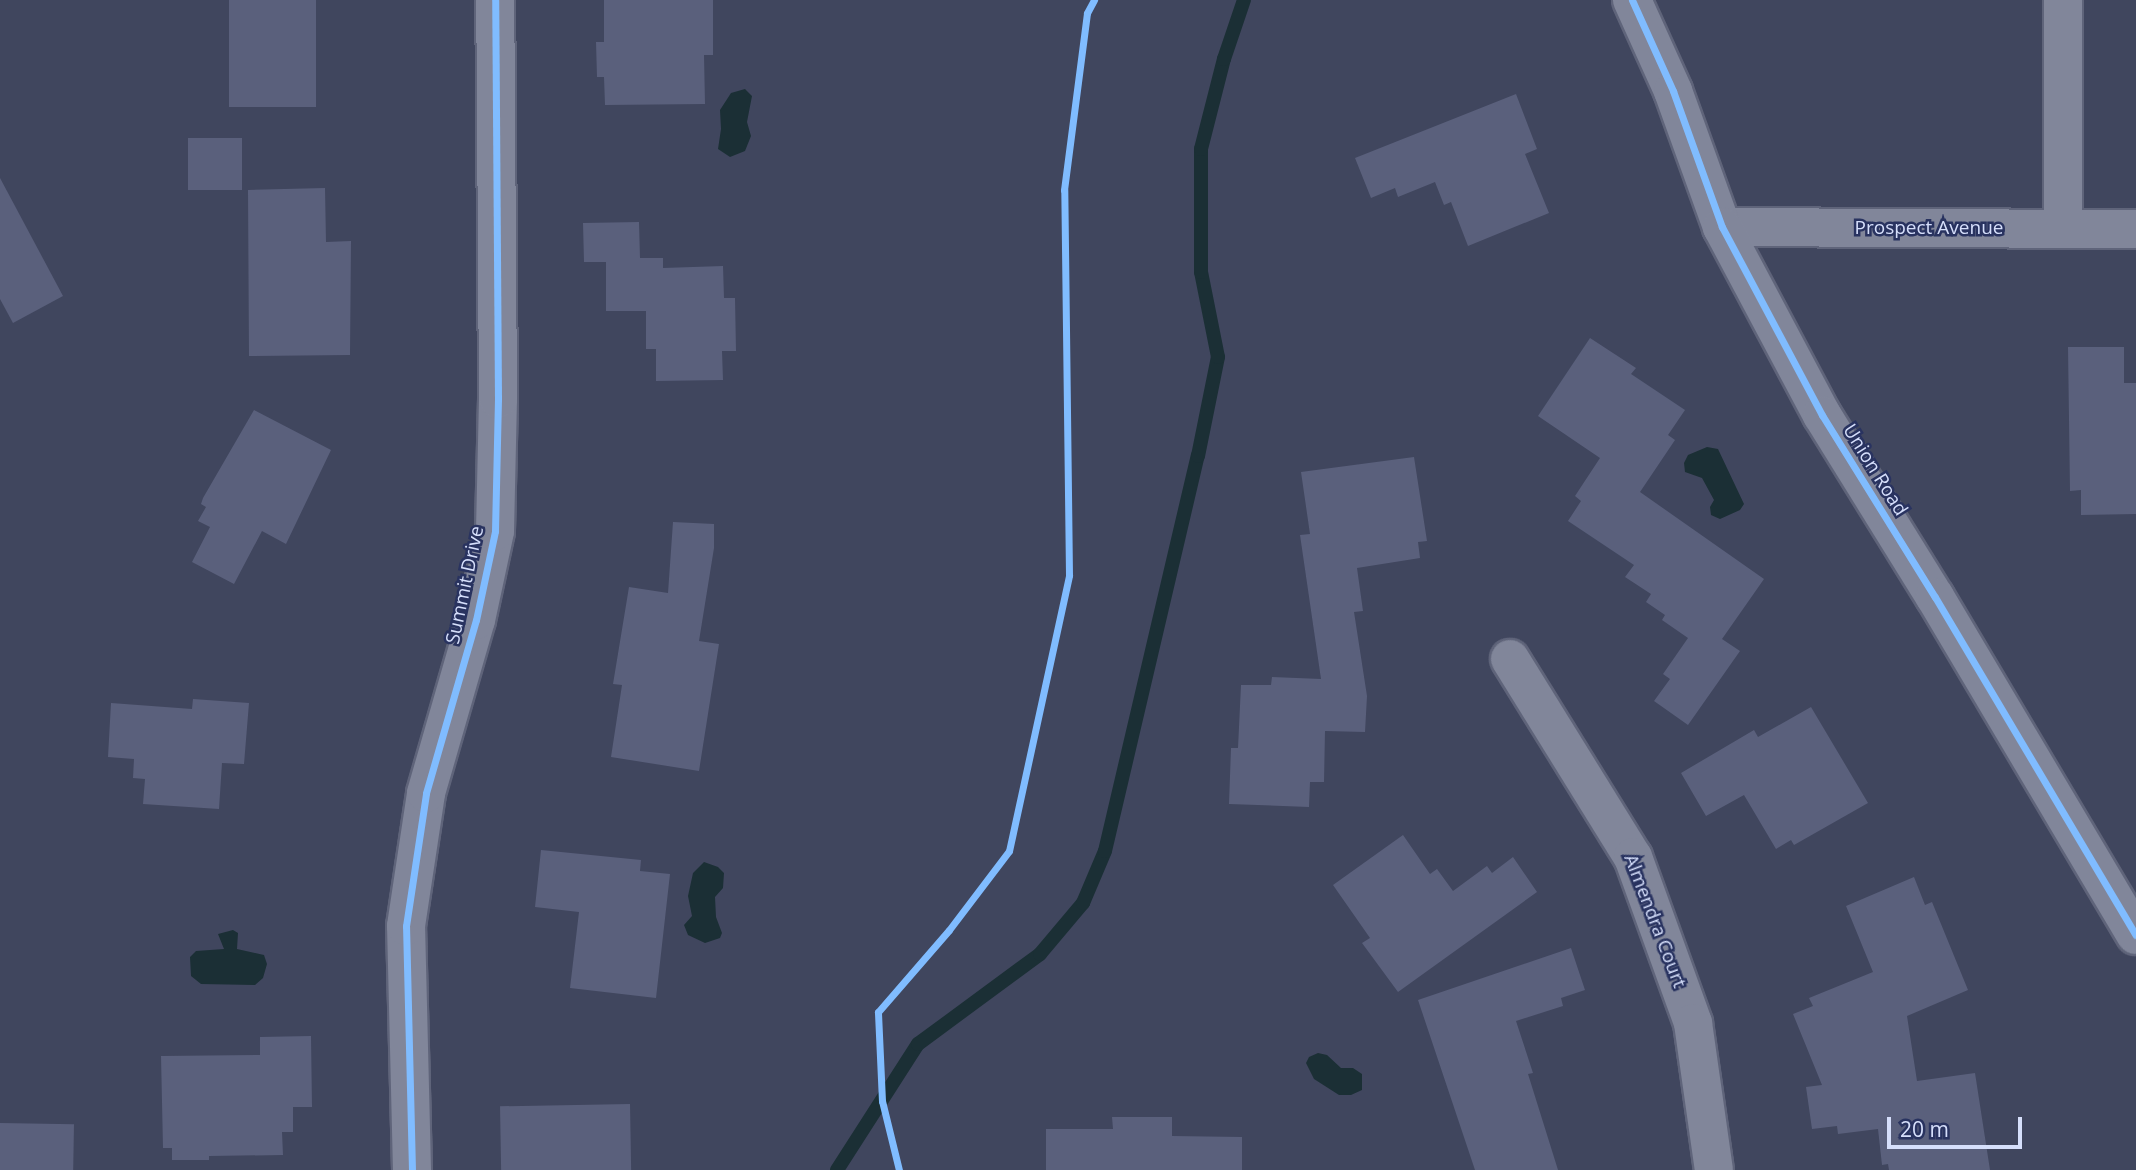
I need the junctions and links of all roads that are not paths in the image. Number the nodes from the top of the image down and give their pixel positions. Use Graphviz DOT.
graph roads {
  1 [pos="495,0"];
  2 [pos="1632,0"];
  3 [pos="2063,0"];
  4 [pos="1722,227"];
  5 [pos="2063,229"];
  6 [pos="2136,229"];
  7 [pos="1510,659"];
  8 [pos="2136,935"];
  9 [pos="412,1170"];
  10 [pos="1714,1170"];
  1 -- 9 [label="street, Summit Drive"];
  2 -- 4 [label="street, Union Road"];
  3 -- 5 [label="street"];
  4 -- 5 [label="street, Prospect Avenue"];
  4 -- 8 [label="street, Union Road"];
  5 -- 6 [label="street, Prospect Avenue"];
  7 -- 10 [label="street, Almendra Court"];
}
